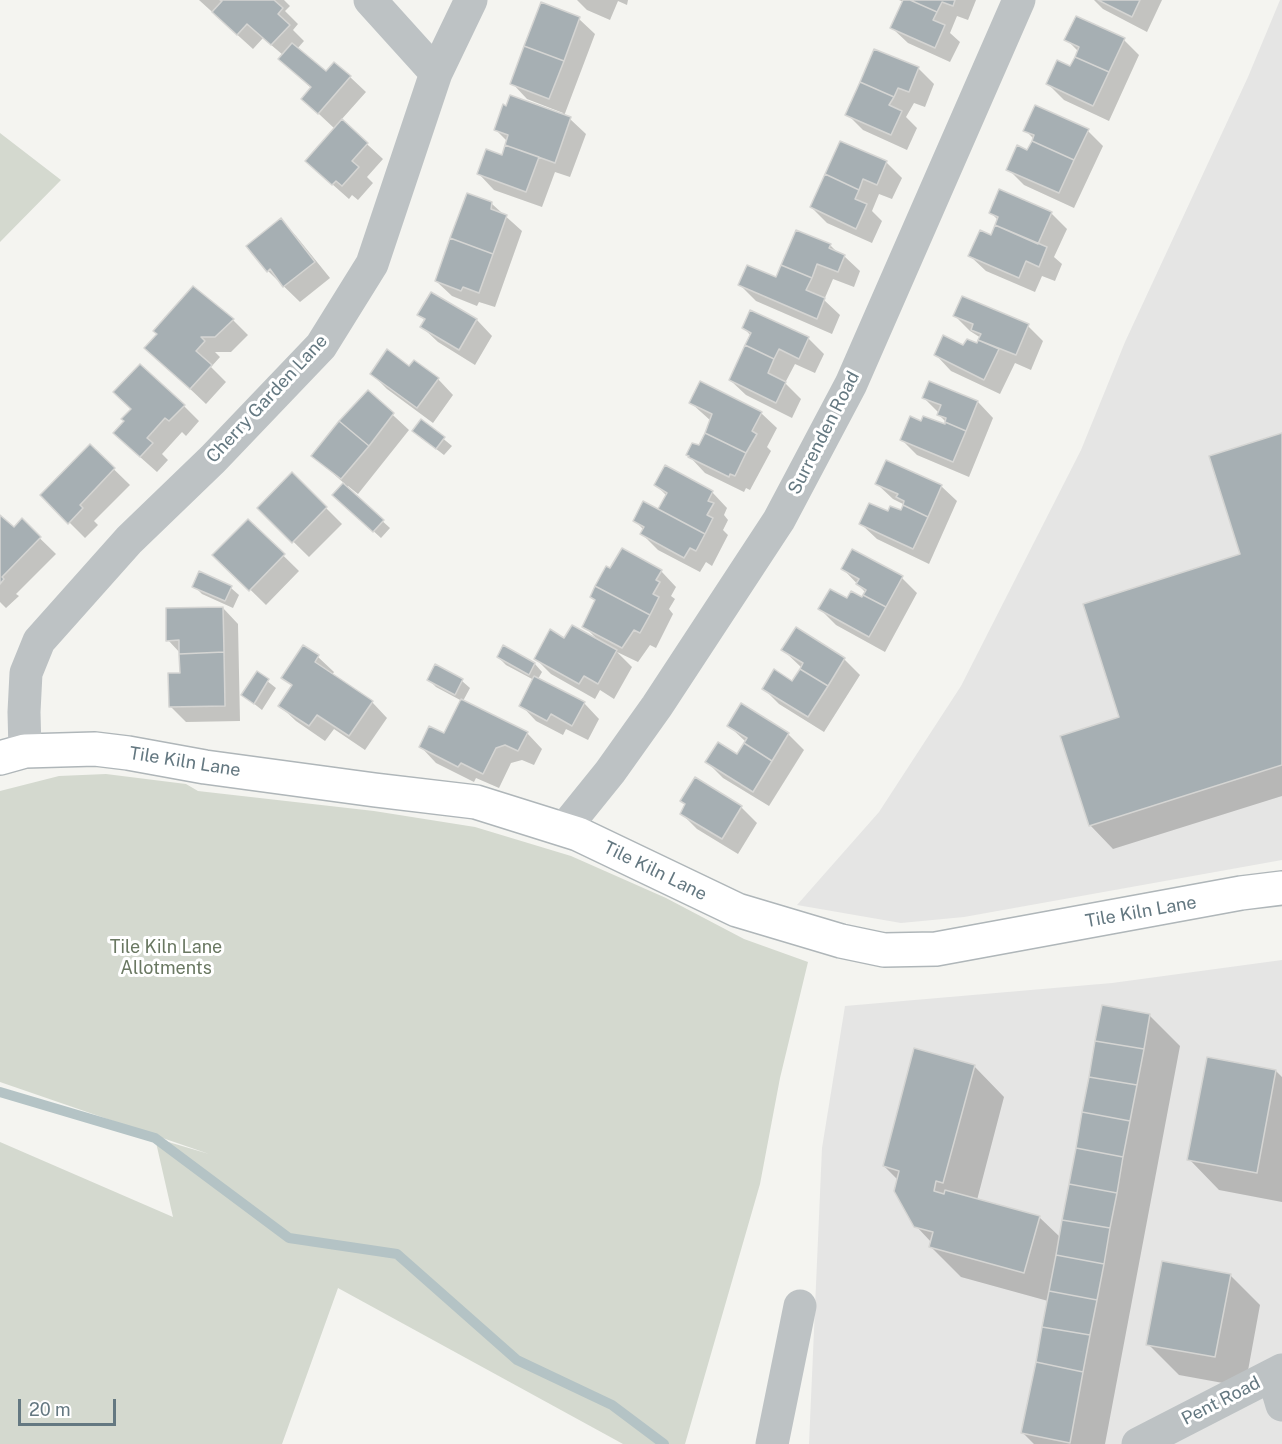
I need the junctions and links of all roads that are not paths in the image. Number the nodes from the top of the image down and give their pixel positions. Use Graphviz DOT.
graph roads {
  1 [pos="370,0"];
  2 [pos="471,0"];
  3 [pos="1019,0"];
  4 [pos="436,73"];
  5 [pos="13,755"];
  6 [pos="564,829"];
  7 [pos="1282,888"];
  8 [pos="800,1306"];
  9 [pos="1279,1383"];
  10 [pos="772,1444"];
  11 [pos="1138,1444"];
  1 -- 4 [label="street"];
  2 -- 4 [label="street, Cherry Garden Lane"];
  3 -- 6 [label="street, Surrenden Road"];
  4 -- 5 [label="street, Cherry Garden Lane"];
  5 -- 6 [label="street, Tile Kiln Lane"];
  6 -- 7 [label="street, Tile Kiln Lane"];
  8 -- 10 [label="street"];
  9 -- 11 [label="street, Pent Road"];
}
